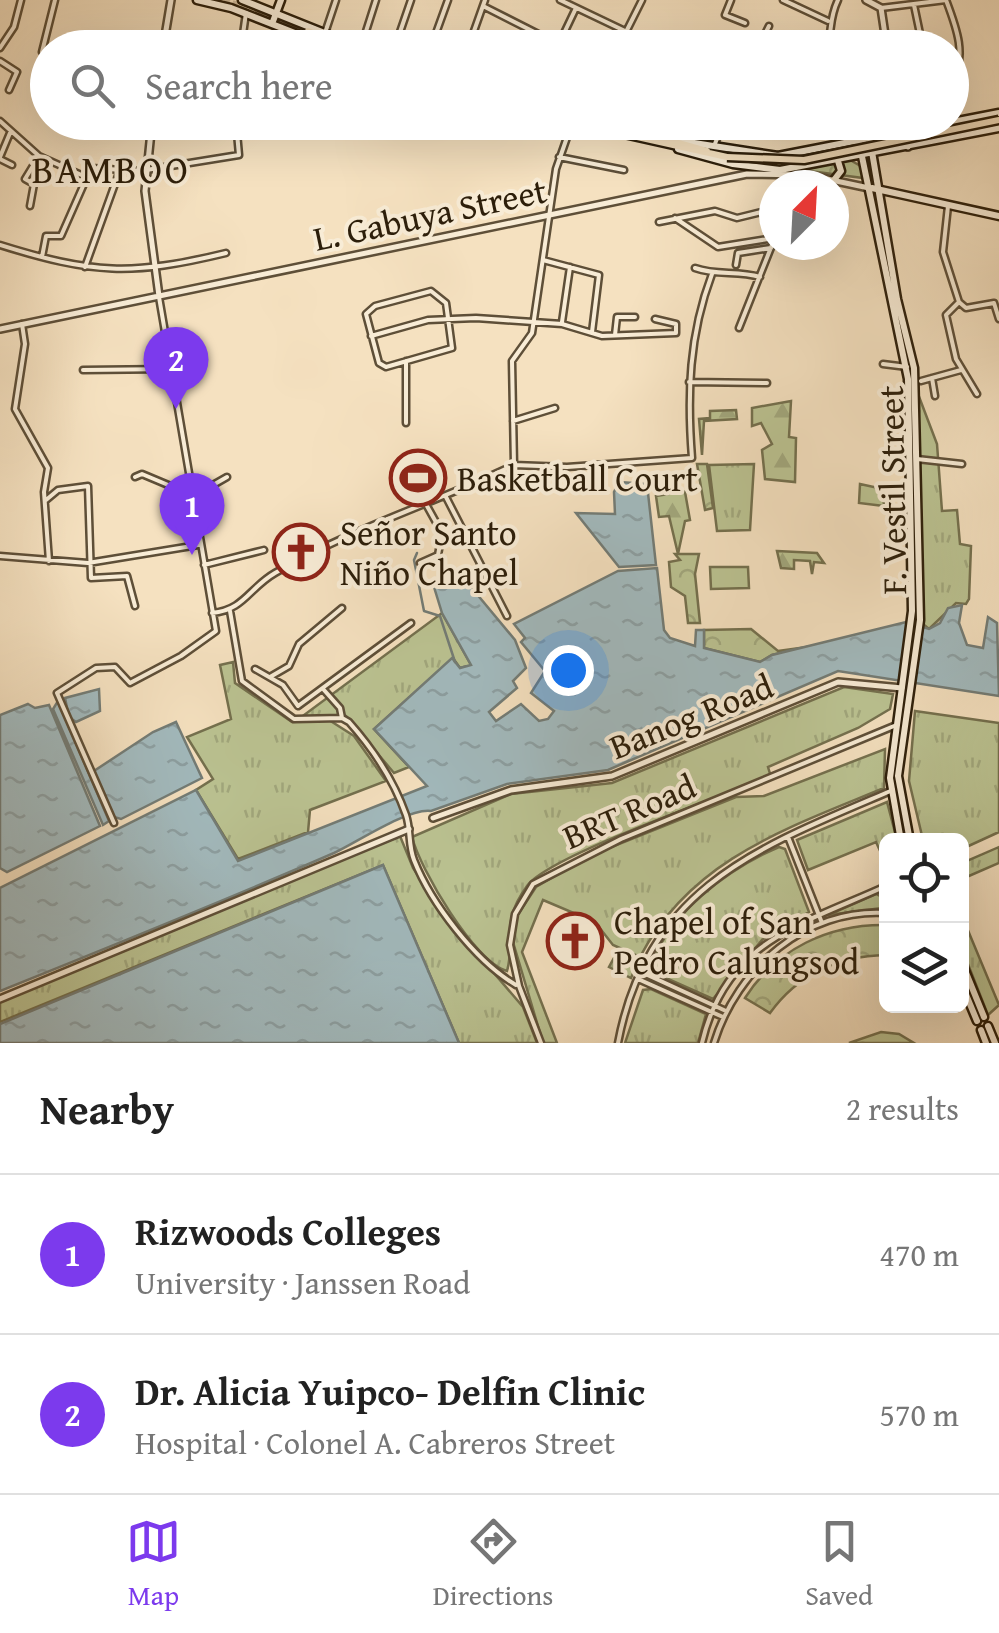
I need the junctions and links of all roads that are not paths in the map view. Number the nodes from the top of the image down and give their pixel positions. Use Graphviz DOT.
graph roads {
  1 [pos="21,0"];
  2 [pos="55,0"];
  3 [pos="171,0"];
  4 [pos="197,0"];
  5 [pos="242,0"];
  6 [pos="281,0"];
  7 [pos="336,0"];
  8 [pos="376,0"];
  9 [pos="411,0"];
  10 [pos="448,0"];
  11 [pos="560,0"];
  12 [pos="642,0"];
  13 [pos="732,0"];
  14 [pos="783,0"];
  15 [pos="838,0"];
  16 [pos="866,0"];
  17 [pos="946,0"];
  18 [pos="484,3"];
  19 [pos="914,5"];
  20 [pos="576,8"];
  21 [pos="881,8"];
  22 [pos="246,13"];
  23 [pos="276,13"];
  24 [pos="828,21"];
  25 [pos="272,24"];
  26 [pos="745,24"];
  27 [pos="769,26"];
  28 [pos="48,30"];
  29 [pos="166,30"];
  30 [pos="244,30"];
  31 [pos="287,30"];
  32 [pos="321,30"];
  33 [pos="327,30"];
  34 [pos="366,30"];
  35 [pos="401,30"];
  36 [pos="438,30"];
  37 [pos="474,30"];
  38 [pos="530,30"];
  39 [pos="566,30"];
  40 [pos="621,30"];
  41 [pos="626,30"];
  42 [pos="767,30"];
  43 [pos="829,30"];
  44 [pos="885,30"];
  45 [pos="919,30"];
  46 [pos="956,30"];
  47 [pos="0,48"];
  48 [pos="0,60"];
  49 [pos="9,90"];
  50 [pos="999,120"];
  51 [pos="0,121"];
  52 [pos="969,124"];
  53 [pos="969,126"];
  54 [pos="969,129"];
  55 [pos="10,133"];
  56 [pos="149,140"];
  57 [pos="238,140"];
  58 [pos="565,140"];
  59 [pos="654,140"];
  60 [pos="662,140"];
  61 [pos="717,140"];
  62 [pos="870,140"];
  63 [pos="902,140"];
  64 [pos="906,140"];
  65 [pos="934,140"];
  66 [pos="859,142"];
  67 [pos="679,145"];
  68 [pos="843,145"];
  69 [pos="714,148"];
  70 [pos="908,148"];
  71 [pos="873,154"];
  72 [pos="39,156"];
  73 [pos="863,156"];
  74 [pos="0,158"];
  75 [pos="559,158"];
  76 [pos="838,160"];
  77 [pos="12,164"];
  78 [pos="120,170"];
  79 [pos="145,170"];
  80 [pos="624,170"];
  81 [pos="840,170"];
  82 [pos="759,174"];
  83 [pos="86,178"];
  84 [pos="849,183"];
  85 [pos="872,188"];
  86 [pos="882,190"];
  87 [pos="30,206"];
  88 [pos="948,206"];
  89 [pos="759,213"];
  90 [pos="550,214"];
  91 [pos="999,216"];
  92 [pos="674,218"];
  93 [pos="659,222"];
  94 [pos="759,241"];
  95 [pos="0,246"];
  96 [pos="759,250"];
  97 [pos="226,253"];
  98 [pos="42,257"];
  99 [pos="544,260"];
  100 [pos="766,260"];
  101 [pos="736,266"];
  102 [pos="85,267"];
  103 [pos="570,267"];
  104 [pos="695,268"];
  105 [pos="154,270"];
  106 [pos="712,274"];
  107 [pos="760,277"];
  108 [pos="159,296"];
  109 [pos="959,302"];
  110 [pos="635,317"];
  111 [pos="448,318"];
  112 [pos="656,318"];
  113 [pos="999,319"];
  114 [pos="534,321"];
  115 [pos="22,324"];
  116 [pos="562,324"];
  117 [pos="739,328"];
  118 [pos="0,329"];
  119 [pos="591,334"];
  120 [pos="615,335"];
  121 [pos="371,336"];
  122 [pos="406,361"];
  123 [pos="884,364"];
  124 [pos="906,367"];
  125 [pos="173,369"];
  126 [pos="84,370"];
  127 [pos="962,370"];
  128 [pos="932,378"];
  129 [pos="921,381"];
  130 [pos="689,382"];
  131 [pos="767,384"];
  132 [pos="977,394"];
  133 [pos="935,396"];
  134 [pos="554,408"];
  135 [pos="513,421"];
  136 [pos="406,424"];
  137 [pos="917,460"];
  138 [pos="962,464"];
  139 [pos="514,465"];
  140 [pos="135,477"];
  141 [pos="227,477"];
  142 [pos="190,486"];
  143 [pos="192,494"];
  144 [pos="446,497"];
  145 [pos="46,500"];
  146 [pos="427,506"];
  147 [pos="200,544"];
  148 [pos="264,550"];
  149 [pos="0,556"];
  150 [pos="48,561"];
  151 [pos="88,563"];
  152 [pos="420,563"];
  153 [pos="204,565"];
  154 [pos="135,606"];
  155 [pos="342,608"];
  156 [pos="230,612"];
  157 [pos="212,613"];
  158 [pos="508,616"];
  159 [pos="411,623"];
  160 [pos="915,623"];
  161 [pos="254,669"];
  162 [pos="270,678"];
  163 [pos="906,685"];
  164 [pos="324,690"];
  165 [pos="342,718"];
  166 [pos="900,726"];
  167 [pos="894,790"];
  168 [pos="433,818"];
  169 [pos="114,823"];
  170 [pos="409,828"];
  171 [pos="900,833"];
  172 [pos="908,833"];
  173 [pos="788,836"];
  174 [pos="879,891"];
  175 [pos="879,912"];
  176 [pos="818,914"];
  177 [pos="822,923"];
  178 [pos="641,972"];
  179 [pos="638,980"];
  180 [pos="969,985"];
  181 [pos="518,986"];
  182 [pos="969,998"];
  183 [pos="0,999"];
  184 [pos="713,1009"];
  185 [pos="725,1014"];
  186 [pos="540,1043"];
  187 [pos="618,1043"];
  188 [pos="702,1043"];
  189 [pos="714,1043"];
  190 [pos="986,1043"];
  191 [pos="995,1043"];
  1 -- 47 [label="street"];
  2 -- 28 [label="street"];
  3 -- 29 [label="street"];
  4 -- 22 [label="main road"];
  5 -- 23 [label="main road"];
  6 -- 23 [label="main road"];
  7 -- 33 [label="street"];
  8 -- 34 [label="street"];
  9 -- 35 [label="street"];
  10 -- 36 [label="street"];
  11 -- 20 [label="street"];
  12 -- 41 [label="street"];
  13 -- 26 [label="street"];
  14 -- 24 [label="street"];
  15 -- 24 [label="street"];
  16 -- 21 [label="street"];
  17 -- 19 [label="street"];
  17 -- 46 [label="street"];
  18 -- 37 [label="street"];
  18 -- 38 [label="street"];
  19 -- 21 [label="street"];
  19 -- 45 [label="street"];
  20 -- 39 [label="street"];
  20 -- 40 [label="street"];
  21 -- 44 [label="street"];
  22 -- 25 [label="main road"];
  22 -- 30 [label="street"];
  23 -- 25 [label="main road"];
  23 -- 32 [label="main road"];
  24 -- 43 [label="street"];
  25 -- 31 [label="main road"];
  27 -- 42 [label="street"];
  48 -- 49 [label="street"];
  50 -- 52 [label="main road"];
  50 -- 53 [label="main road, bridge"];
  50 -- 54 [label="main road"];
  51 -- 55 [label="street"];
  55 -- 72 [label="street"];
  55 -- 74 [label="street"];
  56 -- 79 [label="street"];
  57 -- 79 [label="street"];
  58 -- 75 [label="street"];
  59 -- 67 [label="main road"];
  60 -- 67 [label="main road"];
  61 -- 69 [label="street"];
  62 -- 66 [label="main road"];
  62 -- 71 [label="main road, F. Vestil Street"];
  63 -- 67 [label="main road, bridge"];
  64 -- 70 [label="street"];
  65 -- 70 [label="main road"];
  66 -- 68 [label="main road"];
  66 -- 73 [label="main road, F. Vestil Street"];
  67 -- 69 [label="main road"];
  67 -- 76 [label="main road"];
  68 -- 69 [label="main road"];
  68 -- 76 [label="main road"];
  70 -- 71 [label="main road"];
  71 -- 73 [label="main road"];
  71 -- 86 [label="main road, F. Vestil Street"];
  72 -- 83 [label="street"];
  72 -- 87 [label="street"];
  73 -- 76 [label="main road"];
  73 -- 85 [label="main road, F. Vestil Street"];
  74 -- 77 [label="street"];
  75 -- 80 [label="street"];
  75 -- 90 [label="street"];
  76 -- 81 [label="main road"];
  78 -- 79 [label="street"];
  78 -- 83 [label="street"];
  78 -- 102 [label="street"];
  79 -- 105 [label="street"];
  82 -- 90 [label="street, L. Gabuya Street"];
  83 -- 98 [label="street"];
  84 -- 85 [label="street, L. Gabuya Street"];
  85 -- 86 [label="main road"];
  85 -- 124 [label="main road, F. Vestil Street"];
  86 -- 88 [label="main road"];
  86 -- 137 [label="main road, F. Vestil Street"];
  88 -- 91 [label="main road"];
  88 -- 109 [label="street"];
  89 -- 92 [label="street"];
  90 -- 99 [label="street"];
  90 -- 108 [label="street, L. Gabuya Street"];
  92 -- 93 [label="street"];
  92 -- 94 [label="street"];
  95 -- 98 [label="street"];
  96 -- 101 [label="street"];
  97 -- 105 [label="street"];
  98 -- 102 [label="street"];
  99 -- 103 [label="street"];
  99 -- 114 [label="street"];
  100 -- 107 [label="street"];
  102 -- 105 [label="street"];
  103 -- 116 [label="street"];
  103 -- 119 [label="street"];
  104 -- 106 [label="street"];
  105 -- 108 [label="street"];
  106 -- 107 [label="street"];
  106 -- 130 [label="street"];
  107 -- 117 [label="street"];
  108 -- 115 [label="street, L. Gabuya Street"];
  108 -- 125 [label="street"];
  109 -- 113 [label="street"];
  109 -- 127 [label="street"];
  110 -- 120 [label="street"];
  111 -- 114 [label="street"];
  111 -- 121 [label="street"];
  111 -- 121 [label="street"];
  111 -- 122 [label="street"];
  112 -- 120 [label="street"];
  114 -- 116 [label="street"];
  114 -- 135 [label="street"];
  115 -- 118 [label="street, L. Gabuya Street"];
  115 -- 145 [label="street"];
  116 -- 119 [label="street"];
  119 -- 120 [label="street"];
  121 -- 122 [label="street"];
  122 -- 136 [label="street"];
  123 -- 124 [label="street"];
  124 -- 160 [label="main road, F. Vestil Street"];
  125 -- 126 [label="street"];
  125 -- 142 [label="street"];
  127 -- 128 [label="street"];
  127 -- 132 [label="street"];
  128 -- 129 [label="street"];
  128 -- 133 [label="street"];
  130 -- 131 [label="street"];
  130 -- 139 [label="street"];
  134 -- 135 [label="street"];
  135 -- 139 [label="street"];
  137 -- 138 [label="street"];
  137 -- 160 [label="main road, F. Vestil Street"];
  139 -- 144 [label="street"];
  140 -- 143 [label="street"];
  141 -- 142 [label="street"];
  142 -- 143 [label="street"];
  143 -- 147 [label="street"];
  144 -- 146 [label="street"];
  144 -- 158 [label="street"];
  145 -- 150 [label="street"];
  145 -- 151 [label="street"];
  146 -- 152 [label="street"];
  146 -- 156 [label="street"];
  147 -- 151 [label="street"];
  147 -- 153 [label="street"];
  148 -- 153 [label="street"];
  149 -- 150 [label="street"];
  150 -- 151 [label="street"];
  151 -- 154 [label="street"];
  153 -- 157 [label="street"];
  155 -- 162 [label="street"];
  156 -- 157 [label="street"];
  156 -- 165 [label="street"];
  157 -- 169 [label="street"];
  159 -- 164 [label="street"];
  160 -- 163 [label="main road, F. Vestil Street"];
  161 -- 162 [label="street"];
  162 -- 164 [label="street"];
  163 -- 166 [label="main road, F. Vestil Street"];
  163 -- 168 [label="street, Banog Road"];
  164 -- 165 [label="street"];
  165 -- 170 [label="street"];
  166 -- 167 [label="main road, F. Vestil Street"];
  166 -- 181 [label="street, BRT Road"];
  167 -- 171 [label="main road, F. Vestil Street"];
  167 -- 172 [label="main road, F. Vestil Street"];
  167 -- 173 [label="street"];
  170 -- 181 [label="street"];
  170 -- 183 [label="street"];
  173 -- 176 [label="street"];
  173 -- 178 [label="street"];
  174 -- 176 [label="street"];
  175 -- 177 [label="street"];
  176 -- 177 [label="street"];
  176 -- 184 [label="street"];
  177 -- 185 [label="street"];
  178 -- 179 [label="street"];
  178 -- 184 [label="street"];
  179 -- 184 [label="street"];
  179 -- 187 [label="street"];
  180 -- 182 [label="main road"];
  181 -- 186 [label="street, BRT Road"];
  184 -- 185 [label="street"];
  184 -- 188 [label="street"];
  185 -- 189 [label="street"];
  190 -- 191 [label="main road"];
}
